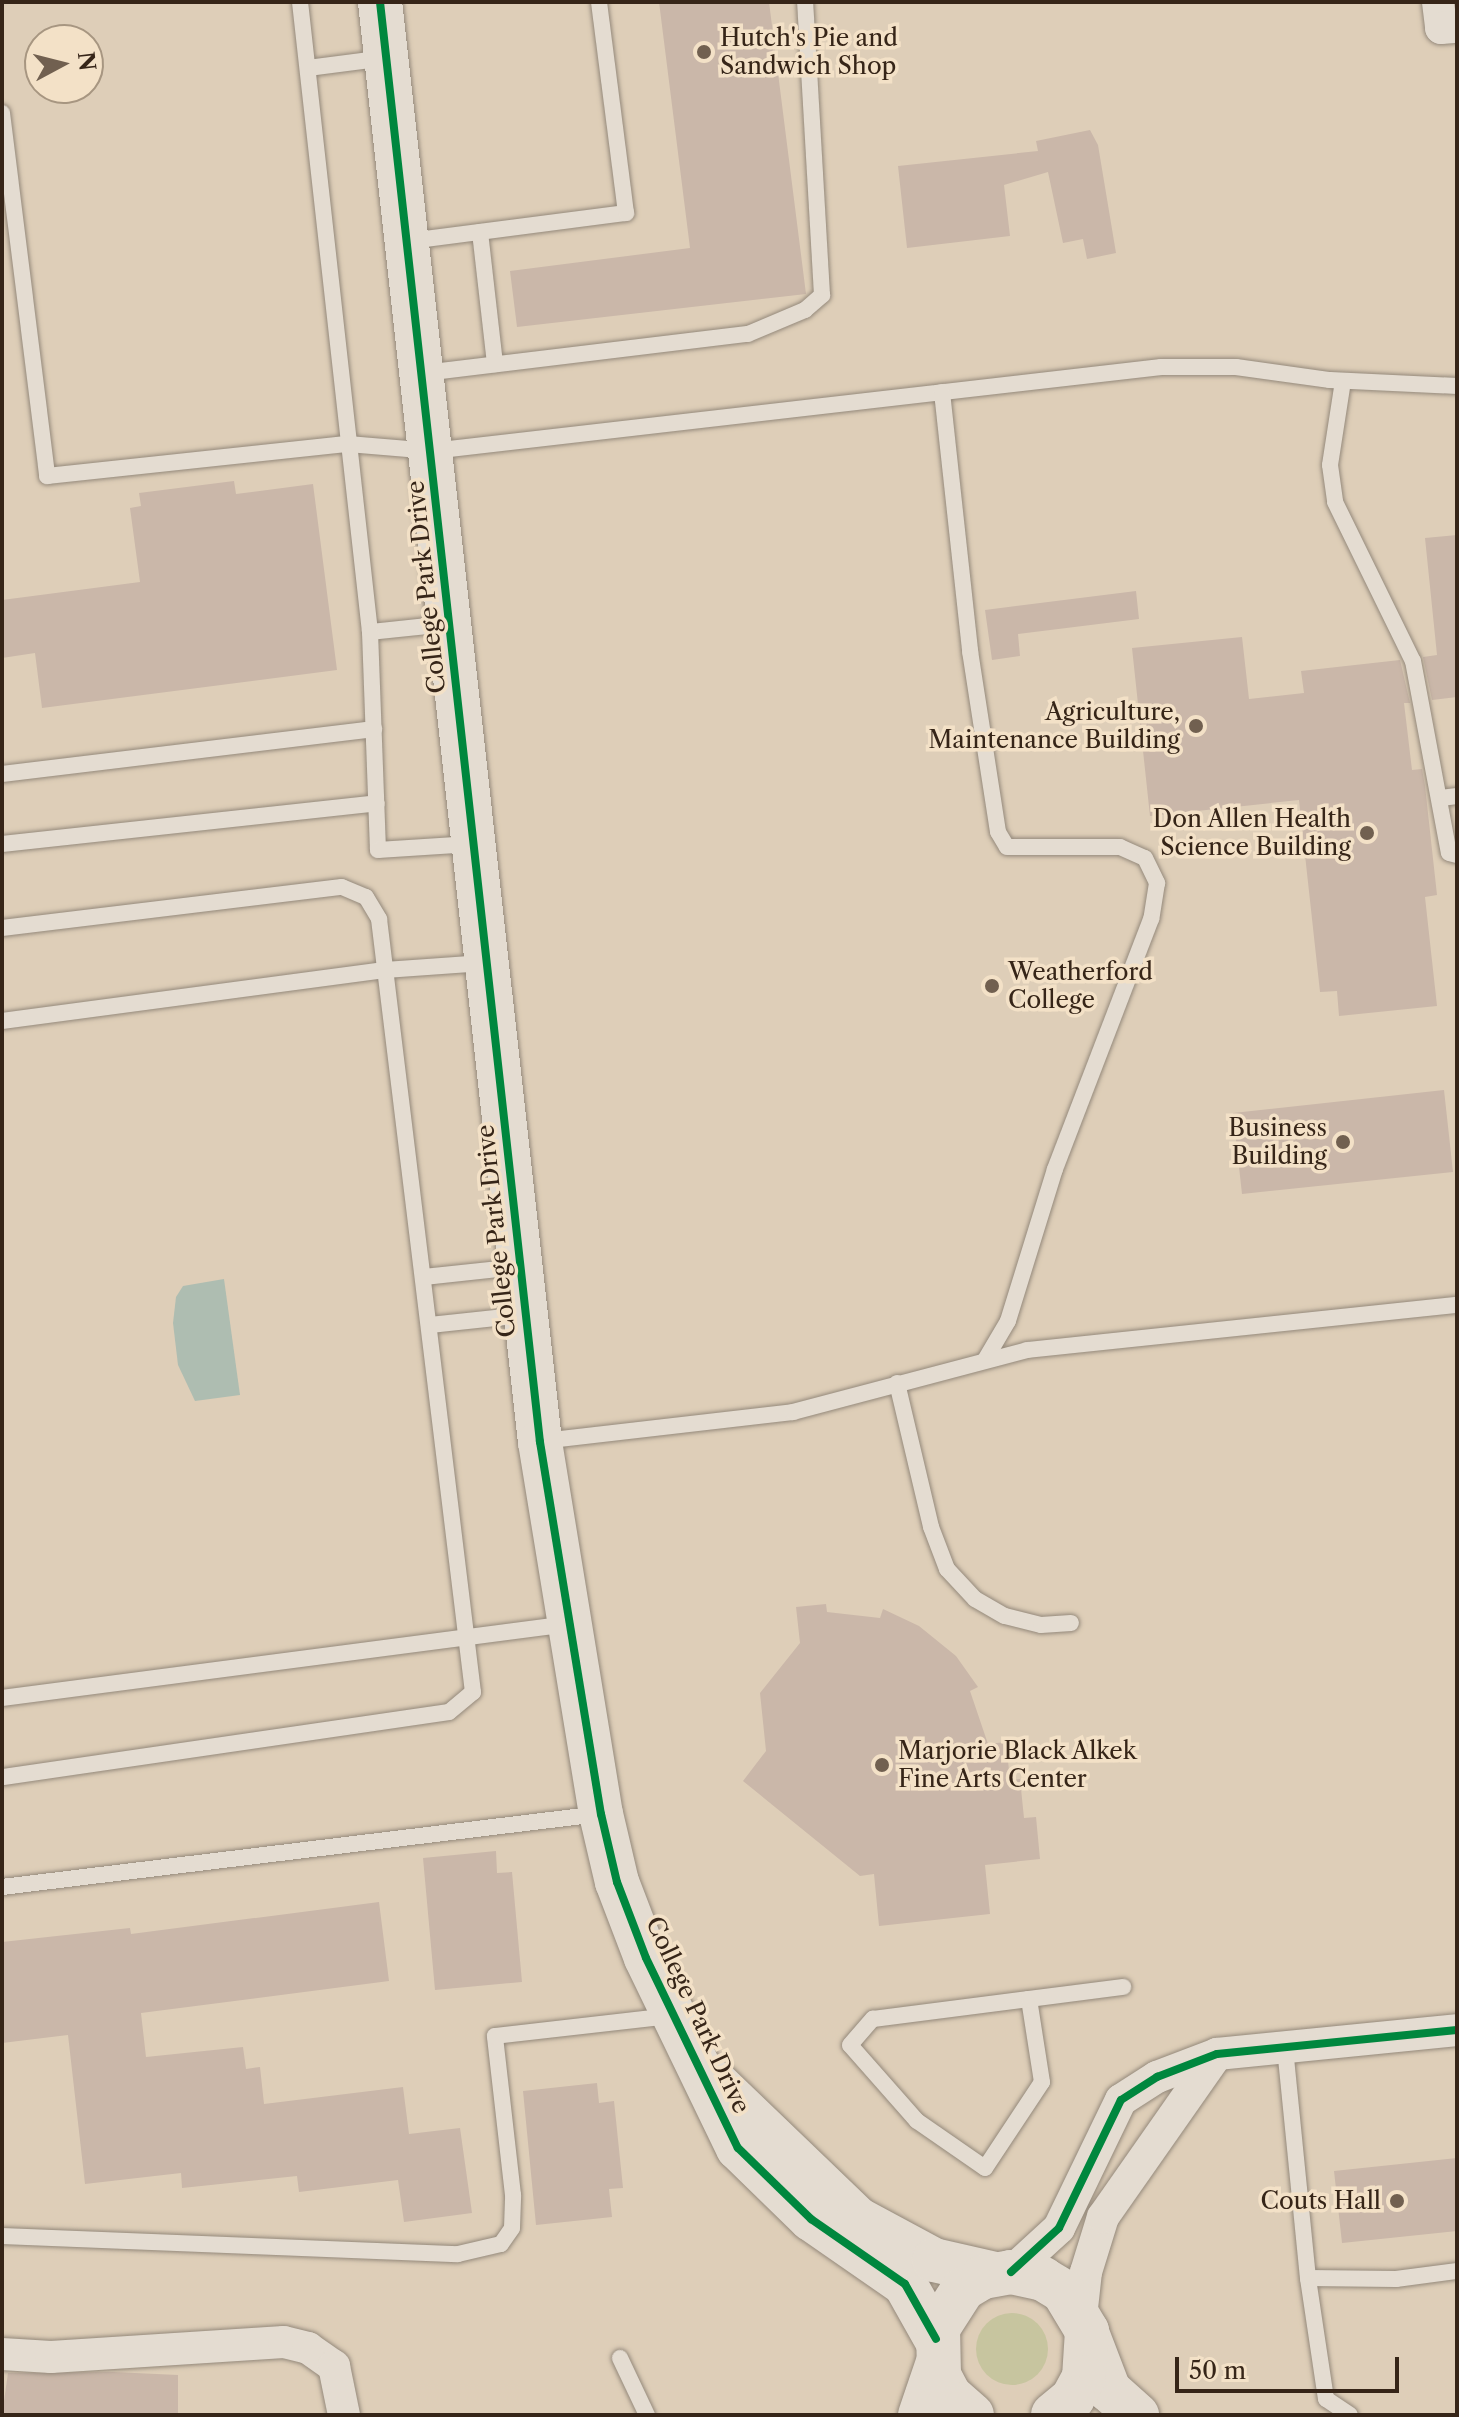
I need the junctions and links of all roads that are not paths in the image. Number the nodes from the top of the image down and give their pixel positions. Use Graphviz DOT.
graph roads {
  1 [pos="300,2"];
  2 [pos="380,2"];
  3 [pos="599,2"];
  4 [pos="805,2"];
  5 [pos="387,57"];
  6 [pos="308,68"];
  7 [pos="2,113"];
  8 [pos="480,232"];
  9 [pos="409,241"];
  10 [pos="495,364"];
  11 [pos="424,373"];
  12 [pos="1343,381"];
  13 [pos="1457,386"];
  14 [pos="942,392"];
  15 [pos="348,444"];
  16 [pos="432,451"];
  17 [pos="450,624"];
  18 [pos="370,632"];
  19 [pos="374,729"];
  20 [pos="2,774"];
  21 [pos="1449,797"];
  22 [pos="377,803"];
  23 [pos="474,843"];
  24 [pos="2,844"];
  25 [pos="1457,855"];
  26 [pos="2,928"];
  27 [pos="486,962"];
  28 [pos="385,970"];
  29 [pos="2,1021"];
  30 [pos="520,1267"];
  31 [pos="424,1277"];
  32 [pos="1457,1305"];
  33 [pos="525,1315"];
  34 [pos="430,1325"];
  35 [pos="985,1360"];
  36 [pos="897,1383"];
  37 [pos="540,1442"];
  38 [pos="1071,1623"];
  39 [pos="569,1624"];
  40 [pos="468,1634"];
  41 [pos="2,1698"];
  42 [pos="2,1777"];
  43 [pos="601,1814"];
  44 [pos="2,1887"];
  45 [pos="1123,1987"];
  46 [pos="1029,1999"];
  47 [pos="671,2016"];
  48 [pos="1457,2030"];
  49 [pos="1285,2048"];
  50 [pos="1217,2054"];
  51 [pos="701,2069"];
  52 [pos="2,2236"];
  53 [pos="1457,2271"];
  54 [pos="1003,2273"];
  55 [pos="1308,2278"];
  56 [pos="1084,2324"];
  57 [pos="937,2352"];
  58 [pos="2,2354"];
  59 [pos="620,2358"];
  60 [pos="344,2415"];
  61 [pos="647,2415"];
  62 [pos="920,2415"];
  63 [pos="972,2415"];
  64 [pos="1053,2415"];
  65 [pos="1137,2415"];
  66 [pos="1350,2415"];
  1 -- 6 [label="lane"];
  2 -- 5 [label="street, College Park Drive"];
  3 -- 8 [label="lane"];
  4 -- 10 [label="lane"];
  5 -- 6 [label="lane"];
  5 -- 9 [label="street, College Park Drive"];
  6 -- 15 [label="lane"];
  7 -- 15 [label="lane"];
  8 -- 9 [label="lane"];
  8 -- 10 [label="lane"];
  9 -- 11 [label="street, College Park Drive"];
  10 -- 11 [label="lane"];
  11 -- 16 [label="street, College Park Drive"];
  12 -- 13 [label="lane"];
  12 -- 14 [label="lane"];
  12 -- 21 [label="lane"];
  14 -- 16 [label="lane"];
  14 -- 35 [label="lane"];
  15 -- 16 [label="lane"];
  15 -- 18 [label="lane"];
  16 -- 17 [label="street, College Park Drive"];
  17 -- 18 [label="lane"];
  17 -- 23 [label="street, College Park Drive"];
  18 -- 19 [label="lane"];
  19 -- 20 [label="lane"];
  19 -- 22 [label="lane"];
  21 -- 25 [label="lane"];
  22 -- 23 [label="lane"];
  22 -- 24 [label="lane"];
  23 -- 27 [label="street, College Park Drive"];
  26 -- 28 [label="lane"];
  27 -- 28 [label="lane"];
  27 -- 30 [label="street, College Park Drive"];
  28 -- 29 [label="lane"];
  28 -- 31 [label="lane"];
  30 -- 31 [label="lane"];
  30 -- 33 [label="street, College Park Drive"];
  31 -- 34 [label="lane"];
  32 -- 35 [label="lane"];
  33 -- 34 [label="lane"];
  33 -- 37 [label="street, College Park Drive"];
  34 -- 40 [label="lane"];
  35 -- 36 [label="lane"];
  36 -- 37 [label="lane"];
  36 -- 38 [label="lane"];
  37 -- 39 [label="street, College Park Drive"];
  39 -- 40 [label="lane"];
  39 -- 43 [label="street, College Park Drive"];
  40 -- 41 [label="lane"];
  40 -- 42 [label="lane"];
  43 -- 44 [label="lane"];
  43 -- 47 [label="street, College Park Drive"];
  45 -- 46 [label="lane"];
  46 -- 46 [label="lane"];
  47 -- 51 [label="street, College Park Drive"];
  47 -- 52 [label="lane"];
  48 -- 49 [label="street"];
  49 -- 50 [label="street"];
  49 -- 55 [label="lane"];
  50 -- 54 [label="street"];
  50 -- 56 [label="street"];
  51 -- 54 [label="street, College Park Drive"];
  51 -- 57 [label="street, College Park Drive"];
  53 -- 55 [label="lane"];
  54 -- 56 [label="street, College Park Drive"];
  54 -- 57 [label="street"];
  55 -- 66 [label="lane"];
  56 -- 64 [label="street"];
  56 -- 65 [label="street"];
  57 -- 62 [label="street"];
  57 -- 63 [label="street, College Park Drive"];
  58 -- 60 [label="street"];
  59 -- 61 [label="lane"];
}
